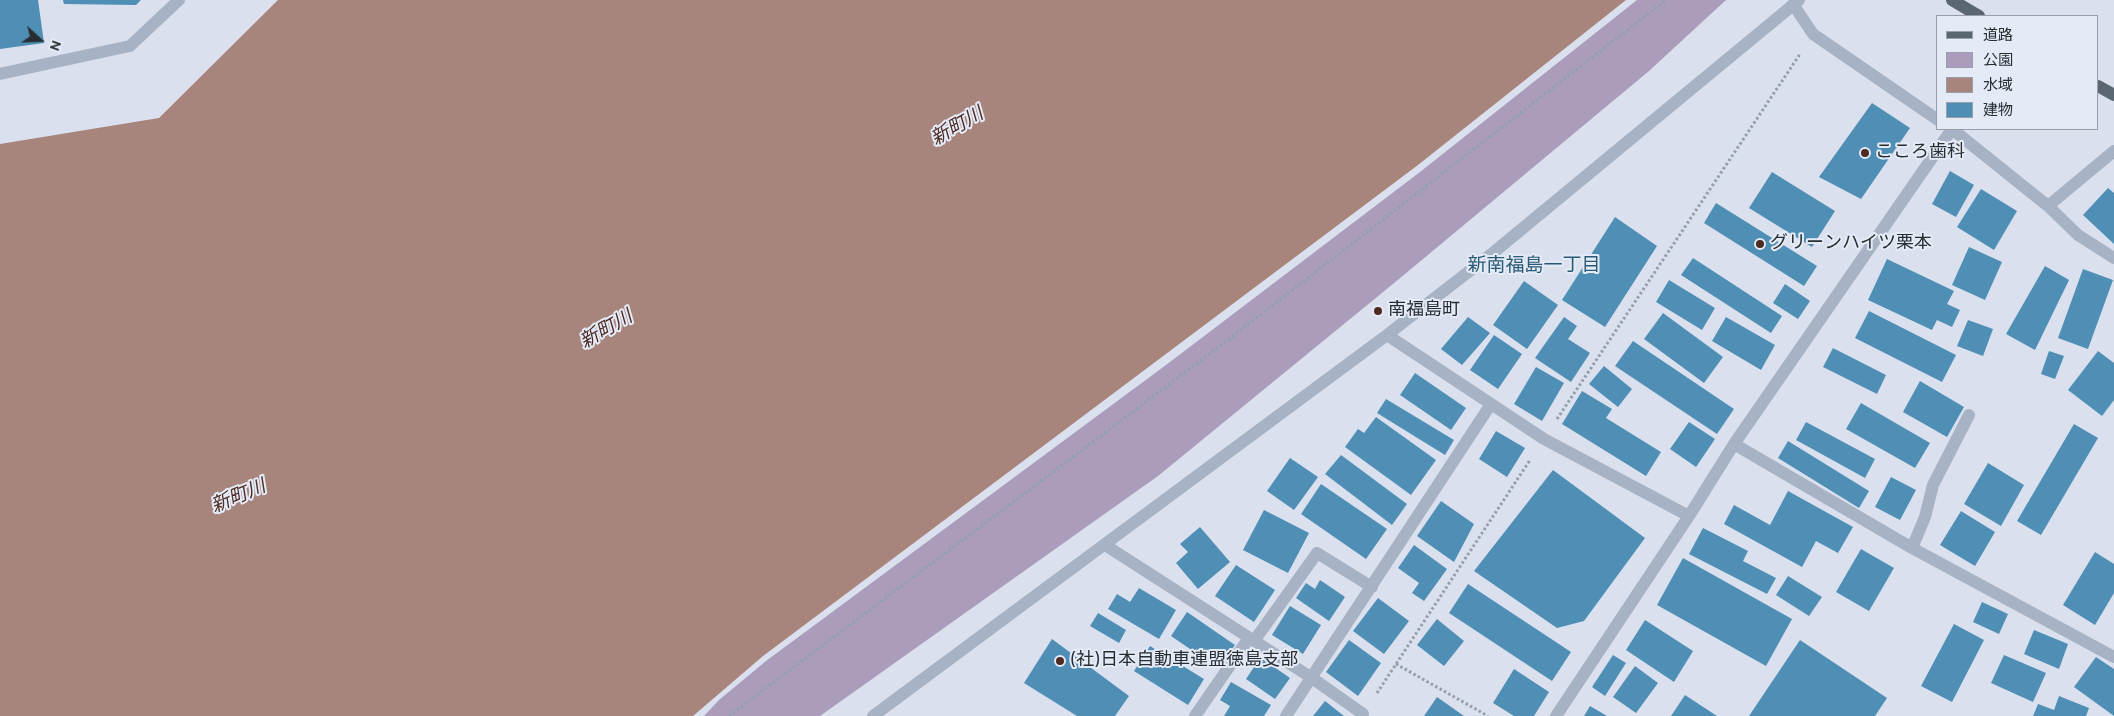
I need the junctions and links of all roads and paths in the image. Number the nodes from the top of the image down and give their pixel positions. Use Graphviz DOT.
graph roads {
  1 [pos="179,0"];
  2 [pos="1666,0"];
  3 [pos="1952,0"];
  4 [pos="1796,2"];
  5 [pos="1977,15"];
  6 [pos="1812,34"];
  7 [pos="0,74"];
  8 [pos="2099,87"];
  9 [pos="2114,95"];
  10 [pos="1936,119"];
  11 [pos="1950,130"];
  12 [pos="1952,130"];
  13 [pos="2114,151"];
  14 [pos="2048,206"];
  15 [pos="2114,258"];
  16 [pos="1387,335"];
  17 [pos="1491,404"];
  18 [pos="1969,415"];
  19 [pos="1544,439"];
  20 [pos="1734,444"];
  21 [pos="1689,516"];
  22 [pos="1105,545"];
  23 [pos="1912,548"];
  24 [pos="1372,587"];
  25 [pos="1251,639"];
  26 [pos="2114,657"];
  27 [pos="1396,664"];
  28 [pos="1312,678"];
  29 [pos="1363,714"];
  30 [pos="729,716"];
  31 [pos="873,716"];
  32 [pos="1195,716"];
  33 [pos="1286,716"];
  34 [pos="1488,716"];
  35 [pos="1556,716"];
  1 -- 7 [label="street"];
  2 -- 30 [label="path"];
  3 -- 5 [label="main road"];
  4 -- 6 [label="street"];
  4 -- 16 [label="street"];
  6 -- 10 [label="street"];
  6 -- 19 [label="path"];
  8 -- 9 [label="main road"];
  11 -- 20 [label="street"];
  12 -- 14 [label="street"];
  13 -- 14 [label="street"];
  14 -- 15 [label="street"];
  16 -- 17 [label="street"];
  16 -- 22 [label="street"];
  17 -- 19 [label="street"];
  17 -- 24 [label="street"];
  18 -- 23 [label="street"];
  19 -- 21 [label="street"];
  19 -- 27 [label="path"];
  20 -- 21 [label="street"];
  20 -- 23 [label="street"];
  21 -- 35 [label="street"];
  22 -- 25 [label="street"];
  22 -- 31 [label="street"];
  23 -- 26 [label="street"];
  24 -- 25 [label="street"];
  24 -- 28 [label="street"];
  25 -- 28 [label="street"];
  25 -- 32 [label="street"];
  27 -- 29 [label="path"];
  27 -- 34 [label="path"];
  28 -- 29 [label="street"];
  28 -- 33 [label="street"];
}
